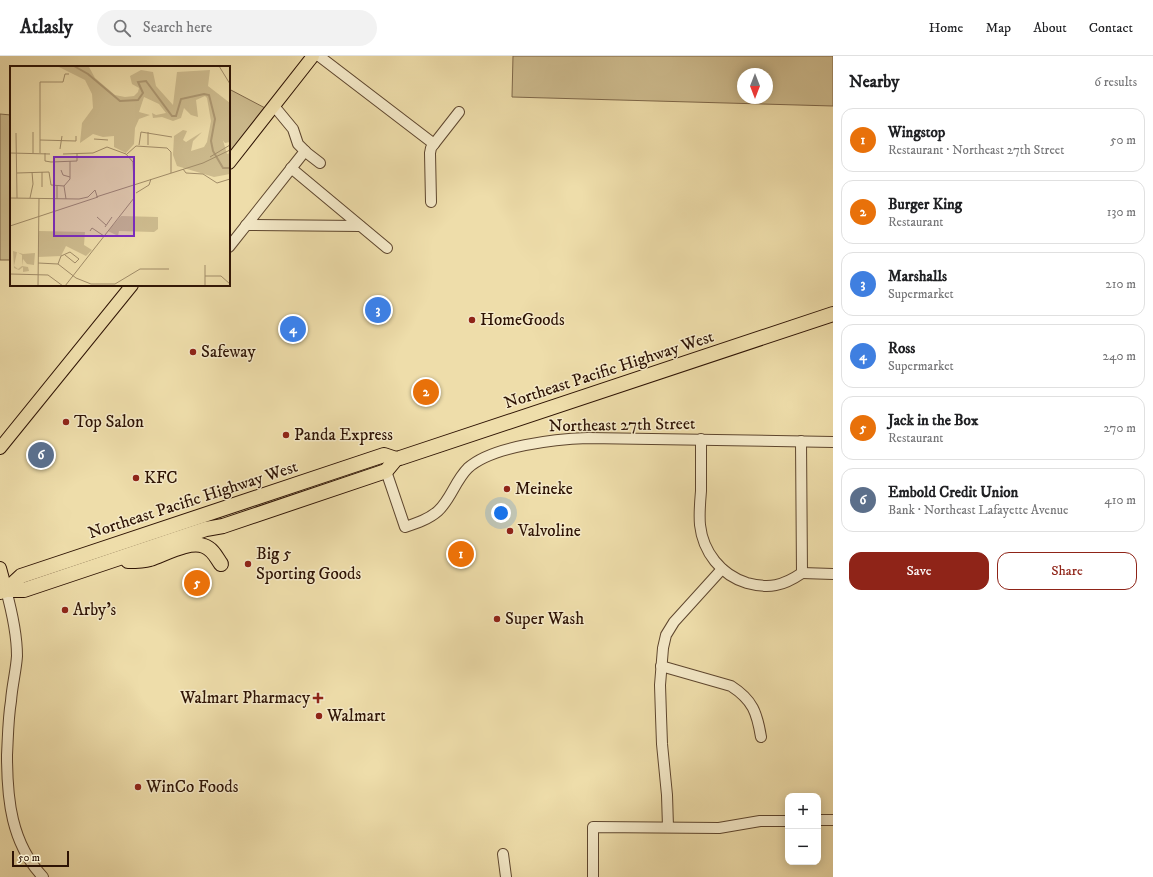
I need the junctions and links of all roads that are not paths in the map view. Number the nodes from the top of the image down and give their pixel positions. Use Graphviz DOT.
graph roads {
  1 [pos="314,56"];
  2 [pos="319,56"];
  3 [pos="274,106"];
  4 [pos="459,112"];
  5 [pos="434,144"];
  6 [pos="305,151"];
  7 [pos="230,162"];
  8 [pos="320,163"];
  9 [pos="291,168"];
  10 [pos="431,202"];
  11 [pos="246,226"];
  12 [pos="360,226"];
  13 [pos="230,246"];
  14 [pos="388,248"];
  15 [pos="131,286"];
  16 [pos="833,314"];
  17 [pos="701,439"];
  18 [pos="801,441"];
  19 [pos="833,442"];
  20 [pos="0,448"];
  21 [pos="396,460"];
  22 [pos="386,472"];
  23 [pos="276,491"];
  24 [pos="212,512"];
  25 [pos="223,526"];
  26 [pos="124,557"];
  27 [pos="106,563"];
  28 [pos="221,564"];
  29 [pos="0,568"];
  30 [pos="722,569"];
  31 [pos="802,573"];
  32 [pos="833,574"];
  33 [pos="3,591"];
  34 [pos="661,666"];
  35 [pos="761,737"];
  36 [pos="821,820"];
  37 [pos="833,820"];
  38 [pos="785,821"];
  39 [pos="668,827"];
  40 [pos="503,854"];
  41 [pos="43,877"];
  42 [pos="506,877"];
  43 [pos="593,877"];
  1 -- 3 [label="main road"];
  2 -- 5 [label="street"];
  3 -- 6 [label="street"];
  3 -- 7 [label="main road"];
  4 -- 5 [label="street"];
  5 -- 10 [label="street"];
  6 -- 8 [label="street"];
  6 -- 9 [label="street"];
  9 -- 11 [label="street"];
  9 -- 12 [label="street"];
  11 -- 12 [label="street"];
  11 -- 13 [label="street"];
  12 -- 14 [label="street"];
  15 -- 20 [label="main road"];
  16 -- 21 [label="highway, Northeast Pacific Highway West"];
  17 -- 18 [label="street, Northeast 27th Street"];
  17 -- 22 [label="street, Northeast 27th Street"];
  17 -- 30 [label="street"];
  18 -- 19 [label="street, Northeast 27th Street"];
  18 -- 31 [label="street"];
  21 -- 22 [label="highway"];
  21 -- 23 [label="highway, Northeast Pacific Highway West"];
  22 -- 25 [label="highway, Northeast Pacific Highway West"];
  23 -- 24 [label="highway, Northeast Pacific Highway West"];
  23 -- 25 [label="highway"];
  24 -- 26 [label="highway"];
  24 -- 33 [label="highway, Northeast Pacific Highway West"];
  25 -- 26 [label="highway, Northeast Pacific Highway West"];
  26 -- 27 [label="highway, Northeast Pacific Highway West"];
  27 -- 28 [label="highway"];
  27 -- 33 [label="highway, Northeast Pacific Highway West"];
  29 -- 33 [label="main road"];
  30 -- 31 [label="street"];
  30 -- 34 [label="street"];
  31 -- 32 [label="street"];
  33 -- 41 [label="street"];
  34 -- 35 [label="street"];
  34 -- 39 [label="street"];
  36 -- 37 [label="street"];
  38 -- 39 [label="street"];
  39 -- 43 [label="street"];
  40 -- 42 [label="street"];
}
